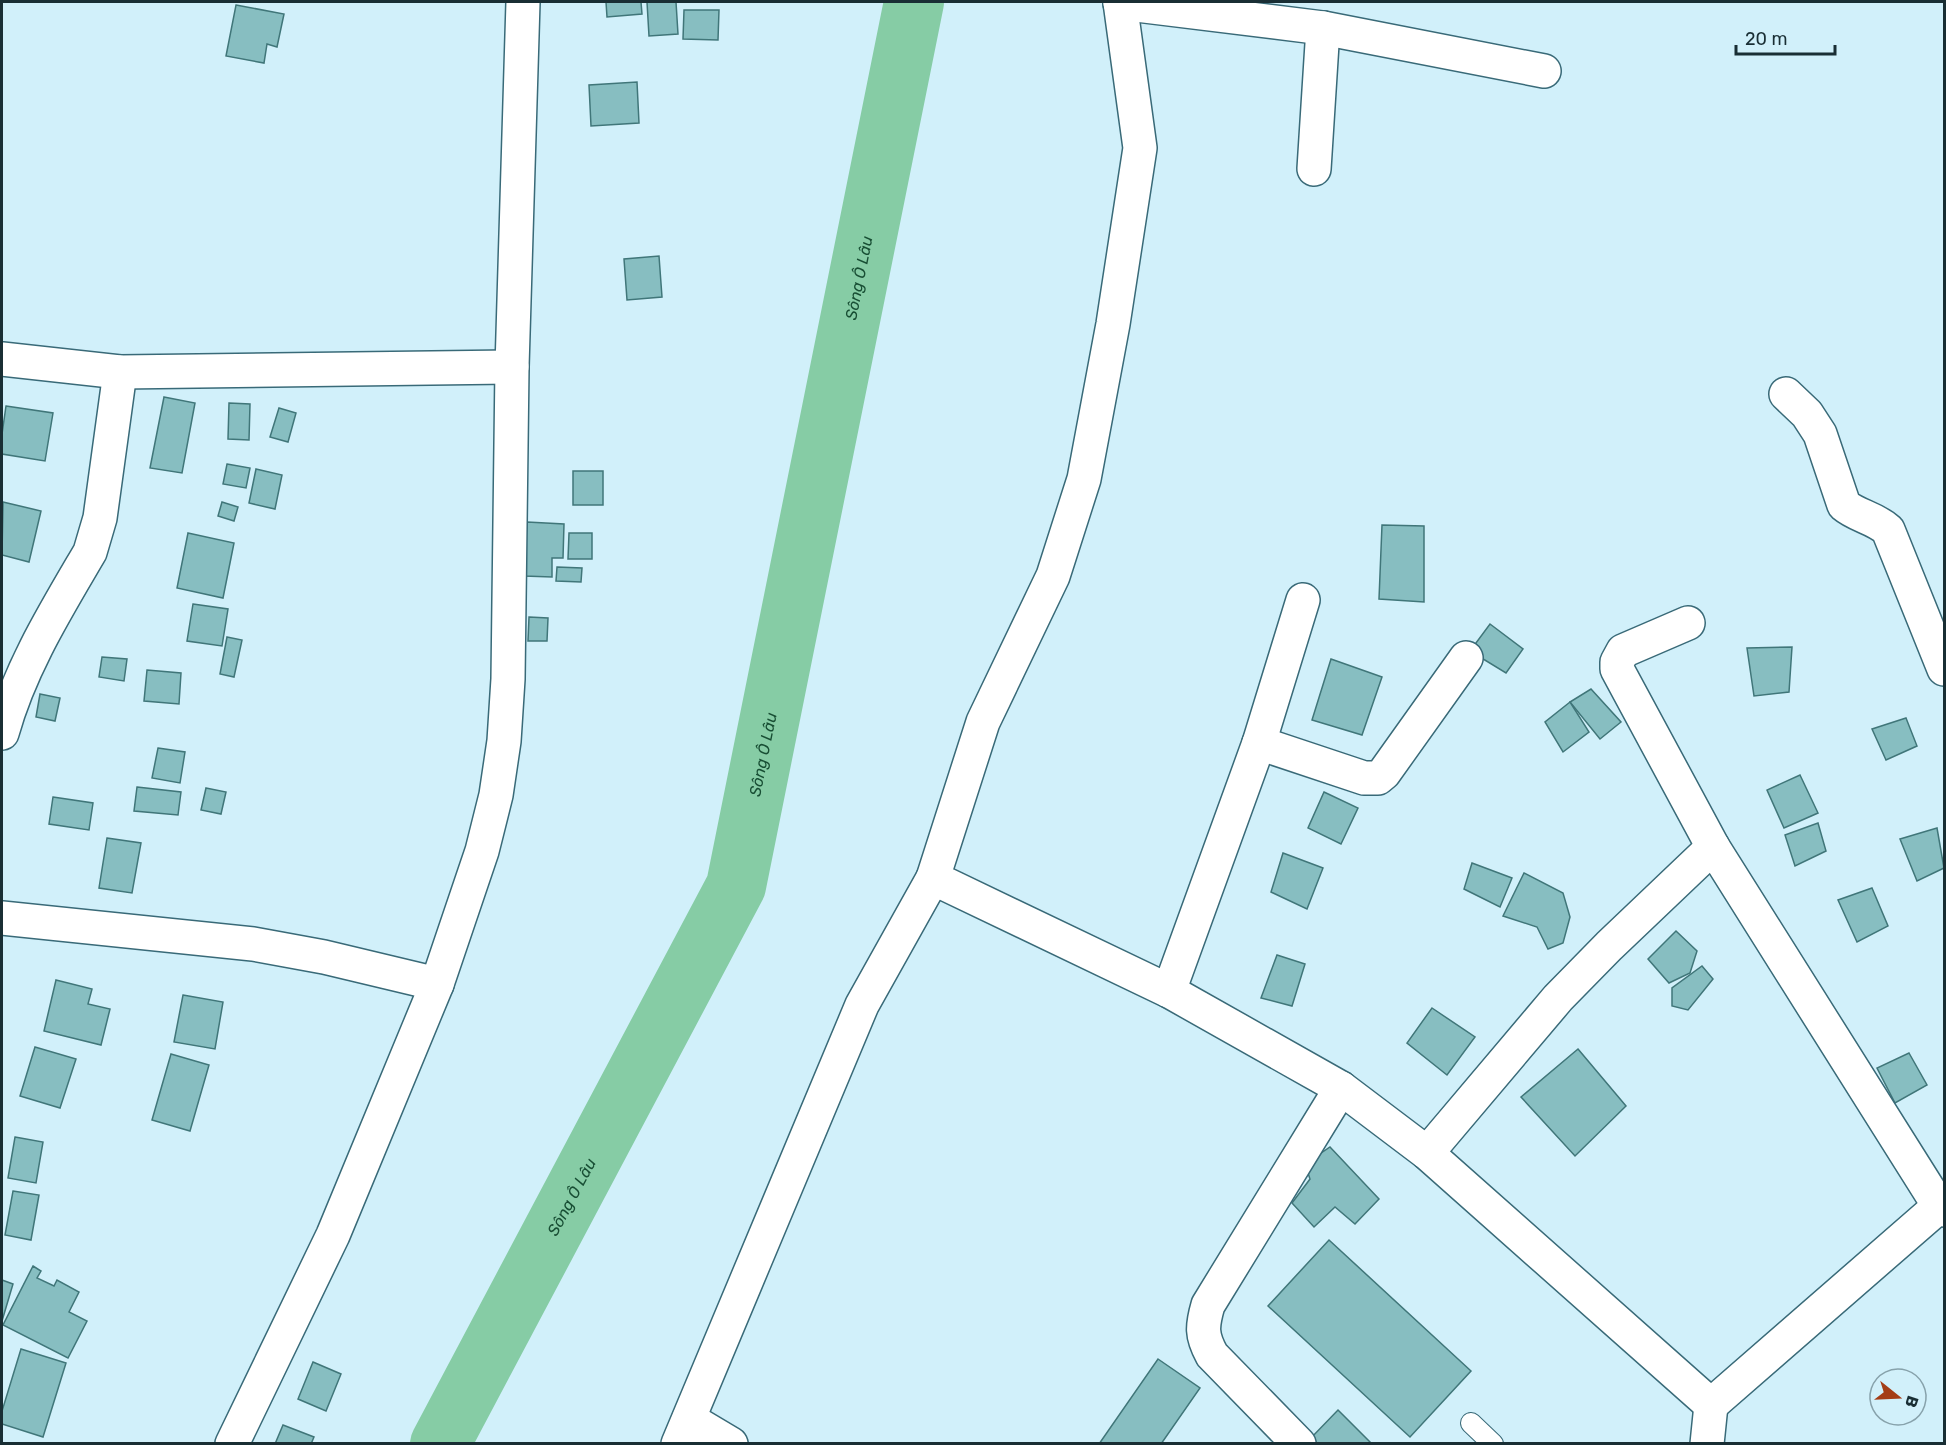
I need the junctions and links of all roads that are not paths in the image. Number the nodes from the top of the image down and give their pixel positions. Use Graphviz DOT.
graph roads {
  1 [pos="524,2"];
  2 [pos="1120,2"];
  3 [pos="1323,28"];
  4 [pos="1544,71"];
  5 [pos="1314,170"];
  6 [pos="2,359"];
  7 [pos="512,368"];
  8 [pos="120,372"];
  9 [pos="1785,394"];
  10 [pos="1304,600"];
  11 [pos="1688,623"];
  12 [pos="1466,658"];
  13 [pos="1944,669"];
  14 [pos="2,733"];
  15 [pos="1259,743"];
  16 [pos="1713,847"];
  17 [pos="933,878"];
  18 [pos="2,918"];
  19 [pos="436,984"];
  20 [pos="1169,991"];
  21 [pos="1341,1088"];
  22 [pos="1427,1153"];
  23 [pos="1943,1206"];
  24 [pos="1711,1405"];
  25 [pos="1471,1423"];
  26 [pos="683,1431"];
  27 [pos="232,1443"];
  28 [pos="731,1443"];
  29 [pos="1299,1443"];
  30 [pos="1493,1443"];
  31 [pos="1707,1443"];
  1 -- 7 [label="street"];
  2 -- 3 [label="street"];
  2 -- 17 [label="street"];
  3 -- 4 [label="street"];
  3 -- 5 [label="street"];
  6 -- 8 [label="street"];
  7 -- 8 [label="street"];
  7 -- 19 [label="street"];
  8 -- 14 [label="street"];
  9 -- 13 [label="street"];
  10 -- 15 [label="street"];
  11 -- 16 [label="street"];
  12 -- 15 [label="street"];
  15 -- 20 [label="street"];
  16 -- 22 [label="street"];
  16 -- 23 [label="street"];
  17 -- 20 [label="street"];
  17 -- 26 [label="street"];
  18 -- 19 [label="street"];
  19 -- 27 [label="street"];
  20 -- 21 [label="street"];
  21 -- 22 [label="street"];
  21 -- 29 [label="street"];
  22 -- 24 [label="street"];
  23 -- 24 [label="street"];
  24 -- 31 [label="street"];
  25 -- 30 [label="lane"];
  26 -- 28 [label="street"];
}
